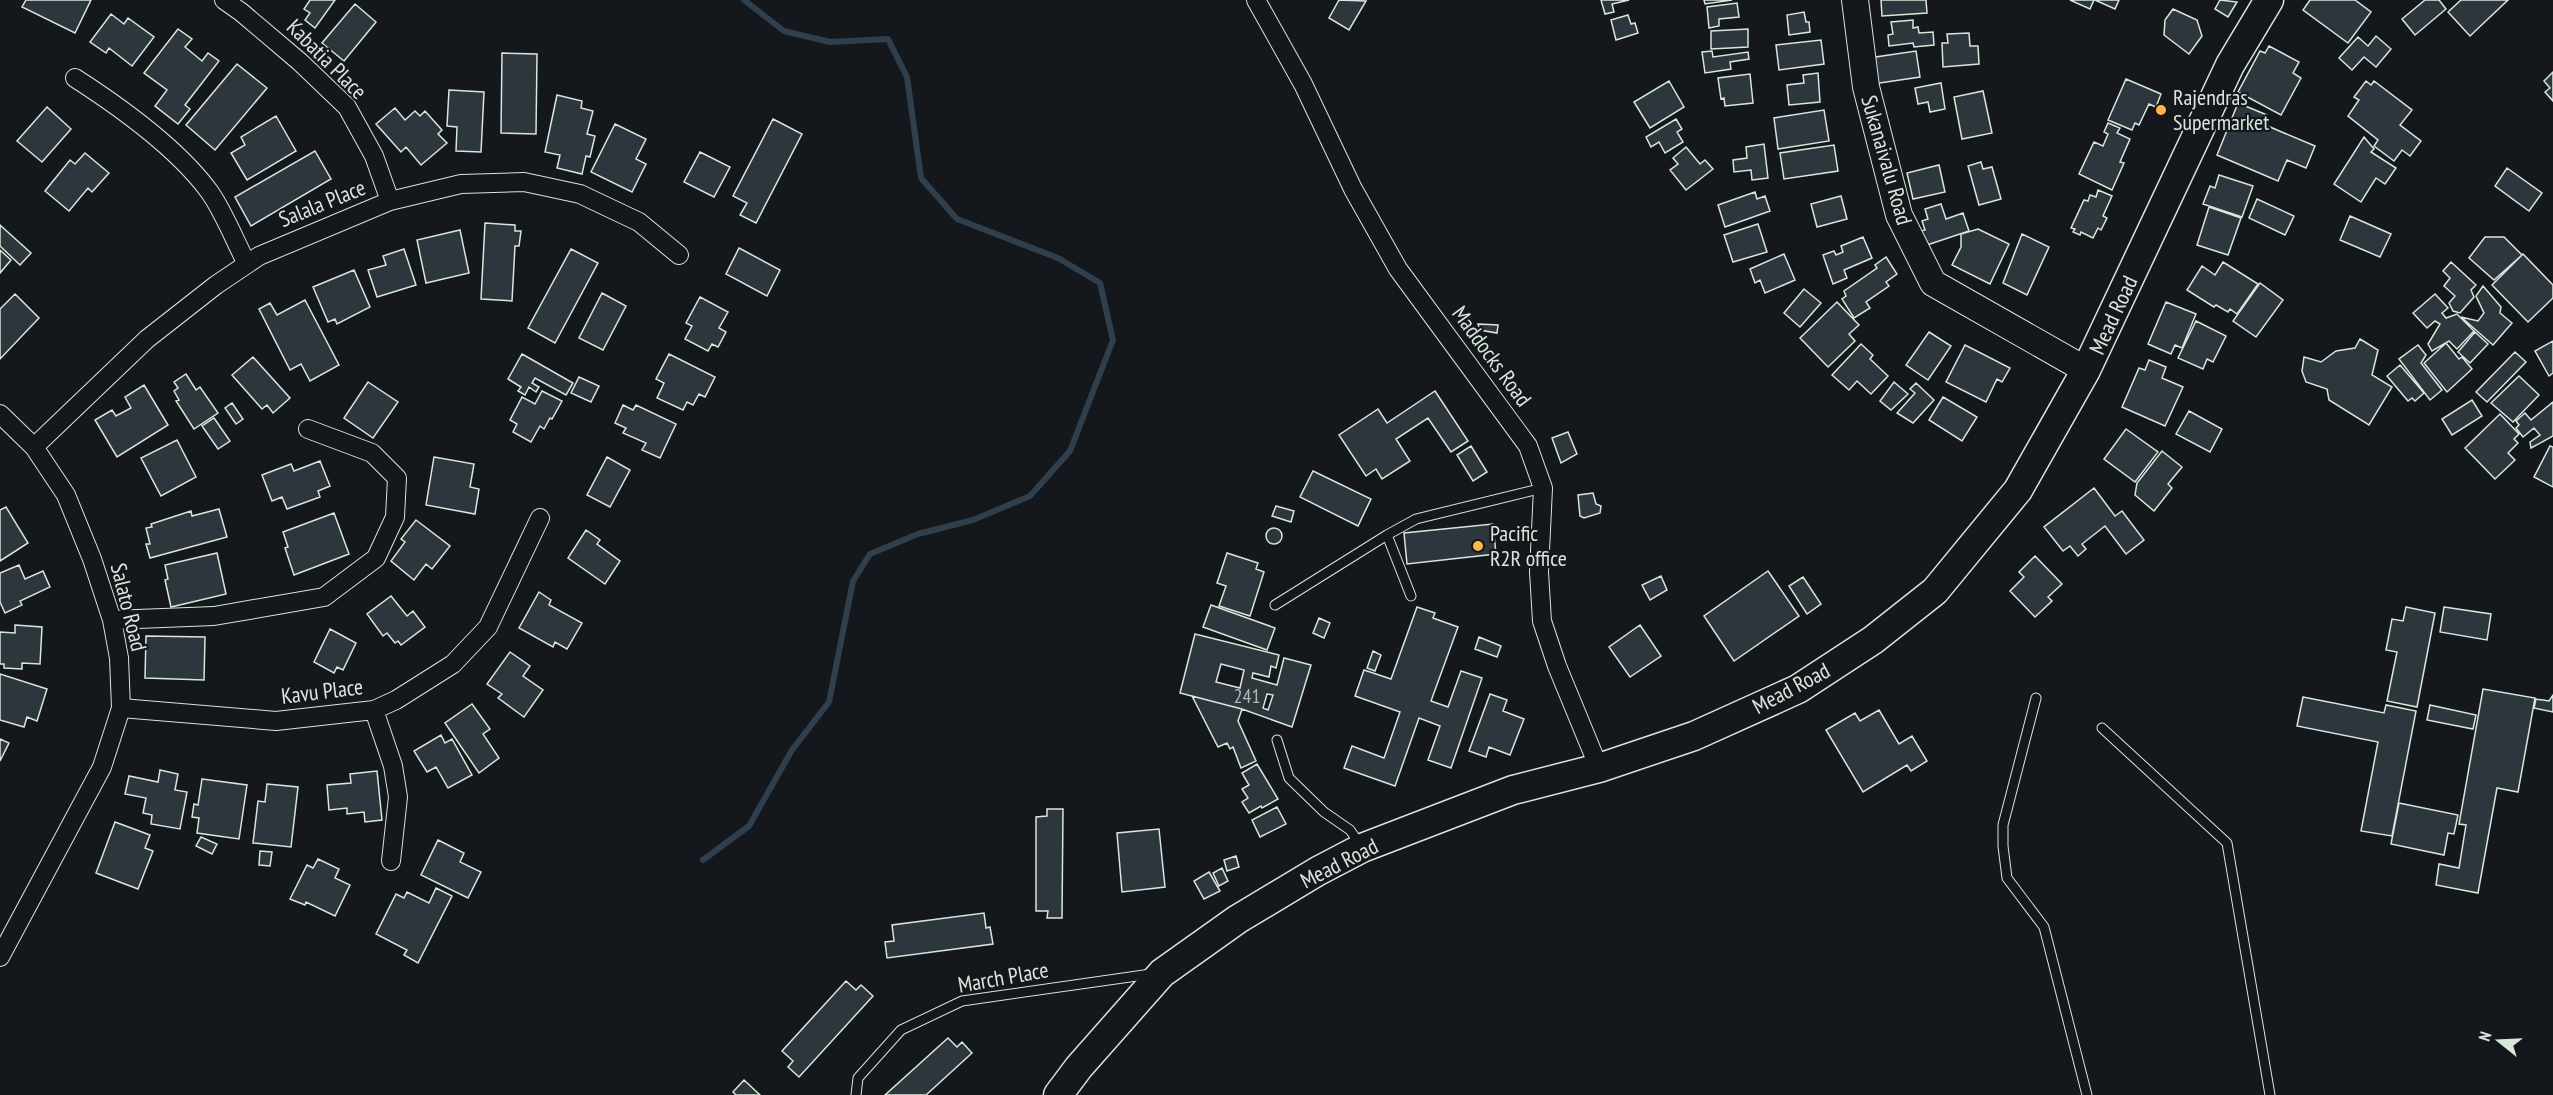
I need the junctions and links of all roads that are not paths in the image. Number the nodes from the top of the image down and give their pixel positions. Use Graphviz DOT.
graph roads {
  1 [pos="224,0"];
  2 [pos="1256,0"];
  3 [pos="1856,0"];
  4 [pos="2270,0"];
  5 [pos="75,78"];
  6 [pos="390,201"];
  7 [pos="679,255"];
  8 [pos="247,264"];
  9 [pos="2086,370"];
  10 [pos="0,414"];
  11 [pos="308,429"];
  12 [pos="34,447"];
  13 [pos="1543,488"];
  14 [pos="540,518"];
  15 [pos="1387,535"];
  16 [pos="1411,597"];
  17 [pos="1275,605"];
  18 [pos="112,620"];
  19 [pos="2037,698"];
  20 [pos="121,708"];
  21 [pos="374,710"];
  22 [pos="2102,728"];
  23 [pos="1277,740"];
  24 [pos="1599,768"];
  25 [pos="1362,849"];
  26 [pos="391,861"];
  27 [pos="0,957"];
  28 [pos="1162,973"];
  29 [pos="855,1095"];
  30 [pos="1058,1095"];
  31 [pos="2087,1095"];
  32 [pos="2270,1095"];
  1 -- 6 [label="street, Kabatia Place"];
  2 -- 13 [label="street, Maddocks Road"];
  3 -- 9 [label="main road, Sukanaivalu Road"];
  4 -- 9 [label="main road, Mead Road"];
  5 -- 8 [label="street"];
  6 -- 7 [label="street, Salala Place"];
  6 -- 8 [label="street, Salala Place"];
  8 -- 12 [label="street, Salala Place"];
  9 -- 24 [label="main road, Mead Road"];
  10 -- 12 [label="street, Salato Road"];
  11 -- 18 [label="street"];
  12 -- 18 [label="street, Salato Road"];
  13 -- 15 [label="lane"];
  13 -- 24 [label="street, Maddocks Road"];
  14 -- 21 [label="street, Kavu Place"];
  15 -- 16 [label="lane"];
  15 -- 17 [label="lane"];
  18 -- 20 [label="street, Salato Road"];
  19 -- 31 [label="lane"];
  20 -- 21 [label="street, Kavu Place"];
  20 -- 27 [label="street, Salato Road"];
  21 -- 26 [label="street"];
  22 -- 32 [label="lane"];
  23 -- 25 [label="lane"];
  24 -- 25 [label="main road, Mead Road"];
  25 -- 28 [label="main road, Mead Road"];
  28 -- 29 [label="lane, March Place"];
  28 -- 30 [label="main road, Mead Road"];
}
